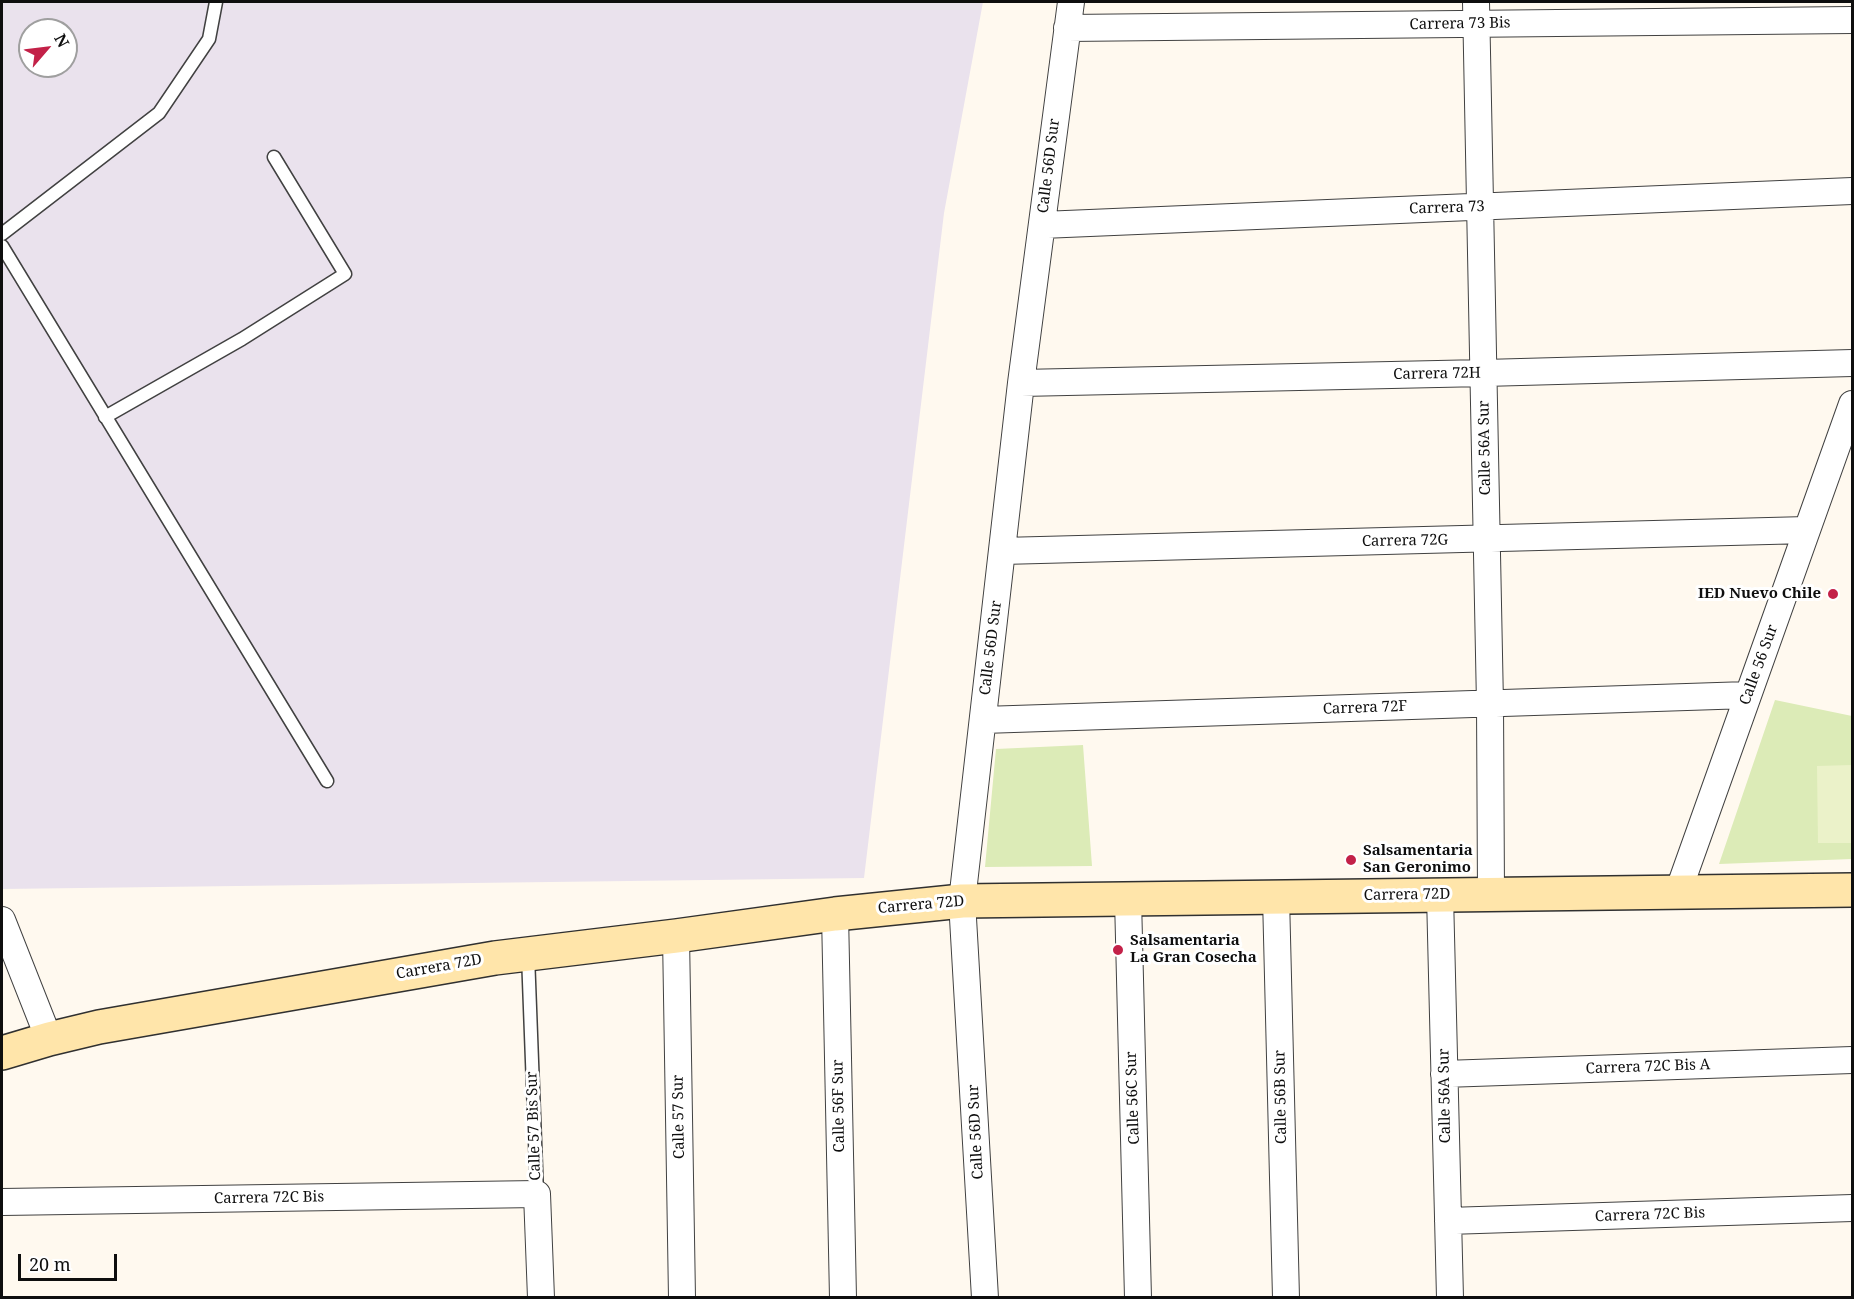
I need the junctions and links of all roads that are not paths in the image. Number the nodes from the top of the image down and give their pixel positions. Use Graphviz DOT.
graph roads {
  1 [pos="216,2"];
  2 [pos="1071,2"];
  3 [pos="1723,11"];
  4 [pos="1476,13"];
  5 [pos="1852,20"];
  6 [pos="1067,28"];
  7 [pos="274,157"];
  8 [pos="1852,191"];
  9 [pos="1480,207"];
  10 [pos="1042,225"];
  11 [pos="2,234"];
  12 [pos="2,246"];
  13 [pos="1852,363"];
  14 [pos="1484,373"];
  15 [pos="1021,383"];
  16 [pos="1852,404"];
  17 [pos="105,417"];
  18 [pos="1807,530"];
  19 [pos="1487,539"];
  20 [pos="1002,551"];
  21 [pos="1748,695"];
  22 [pos="1490,704"];
  23 [pos="983,720"];
  24 [pos="327,781"];
  25 [pos="1852,890"];
  26 [pos="1678,892"];
  27 [pos="1491,894"];
  28 [pos="1440,895"];
  29 [pos="1276,897"];
  30 [pos="1128,898"];
  31 [pos="962,900"];
  32 [pos="835,914"];
  33 [pos="2,920"];
  34 [pos="676,936"];
  35 [pos="528,954"];
  36 [pos="49,1039"];
  37 [pos="2,1053"];
  38 [pos="1852,1060"];
  39 [pos="1444,1074"];
  40 [pos="537,1194"];
  41 [pos="2,1202"];
  42 [pos="1852,1209"];
  43 [pos="1448,1221"];
  44 [pos="540,1298"];
  45 [pos="682,1298"];
  46 [pos="843,1298"];
  47 [pos="985,1298"];
  48 [pos="1138,1298"];
  49 [pos="1286,1298"];
  50 [pos="1450,1298"];
  1 -- 11 [label="lane"];
  2 -- 6 [label="street, Calle 56D Sur"];
  3 -- 4 [label="street, Carrera 73 Bis"];
  3 -- 5 [label="street, Carrera 73 Bis"];
  4 -- 6 [label="street, Carrera 73 Bis"];
  4 -- 9 [label="street, Calle 56A Sur"];
  6 -- 10 [label="street, Calle 56D Sur"];
  7 -- 17 [label="lane"];
  8 -- 9 [label="street, Carrera 73"];
  9 -- 10 [label="street, Carrera 73"];
  9 -- 14 [label="street, Calle 56A Sur"];
  10 -- 15 [label="street, Calle 56D Sur"];
  12 -- 17 [label="lane"];
  13 -- 14 [label="street, Carrera 72H"];
  14 -- 15 [label="street, Carrera 72H"];
  14 -- 19 [label="street, Calle 56A Sur"];
  15 -- 20 [label="street, Calle 56D Sur"];
  16 -- 18 [label="street, Calle 56 Sur"];
  17 -- 24 [label="lane"];
  18 -- 19 [label="street, Carrera 72G"];
  18 -- 21 [label="street, Calle 56 Sur"];
  19 -- 20 [label="street, Carrera 72G"];
  19 -- 22 [label="street, Calle 56A Sur"];
  20 -- 23 [label="street, Calle 56D Sur"];
  21 -- 22 [label="street, Carrera 72F"];
  21 -- 26 [label="street, Calle 56 Sur"];
  22 -- 23 [label="street, Carrera 72F"];
  22 -- 27 [label="street, Calle 56A Sur"];
  23 -- 31 [label="street, Calle 56D Sur"];
  25 -- 26 [label="street, Carrera 72D"];
  26 -- 27 [label="street, Carrera 72D"];
  27 -- 28 [label="street, Carrera 72D"];
  28 -- 29 [label="street, Carrera 72D"];
  28 -- 39 [label="street, Calle 56A Sur"];
  29 -- 30 [label="street, Carrera 72D"];
  29 -- 49 [label="street, Calle 56B Sur"];
  30 -- 31 [label="street, Carrera 72D"];
  30 -- 48 [label="street, Calle 56C Sur"];
  31 -- 32 [label="street, Carrera 72D"];
  31 -- 47 [label="street, Calle 56D Sur"];
  32 -- 34 [label="street, Carrera 72D"];
  32 -- 46 [label="street, Calle 56F Sur"];
  33 -- 36 [label="street"];
  34 -- 35 [label="street, Carrera 72D"];
  34 -- 45 [label="street, Calle 57 Sur"];
  35 -- 36 [label="street, Carrera 72D"];
  35 -- 40 [label="lane, Calle 57 Bis Sur"];
  36 -- 37 [label="street, Carrera 72D"];
  38 -- 39 [label="street, Carrera 72C Bis A"];
  39 -- 43 [label="street, Calle 56A Sur"];
  40 -- 41 [label="street, Carrera 72C Bis"];
  40 -- 44 [label="street, Calle 57 Bis Sur"];
  42 -- 43 [label="street, Carrera 72C Bis"];
  43 -- 50 [label="street, Calle 56A Sur"];
}
